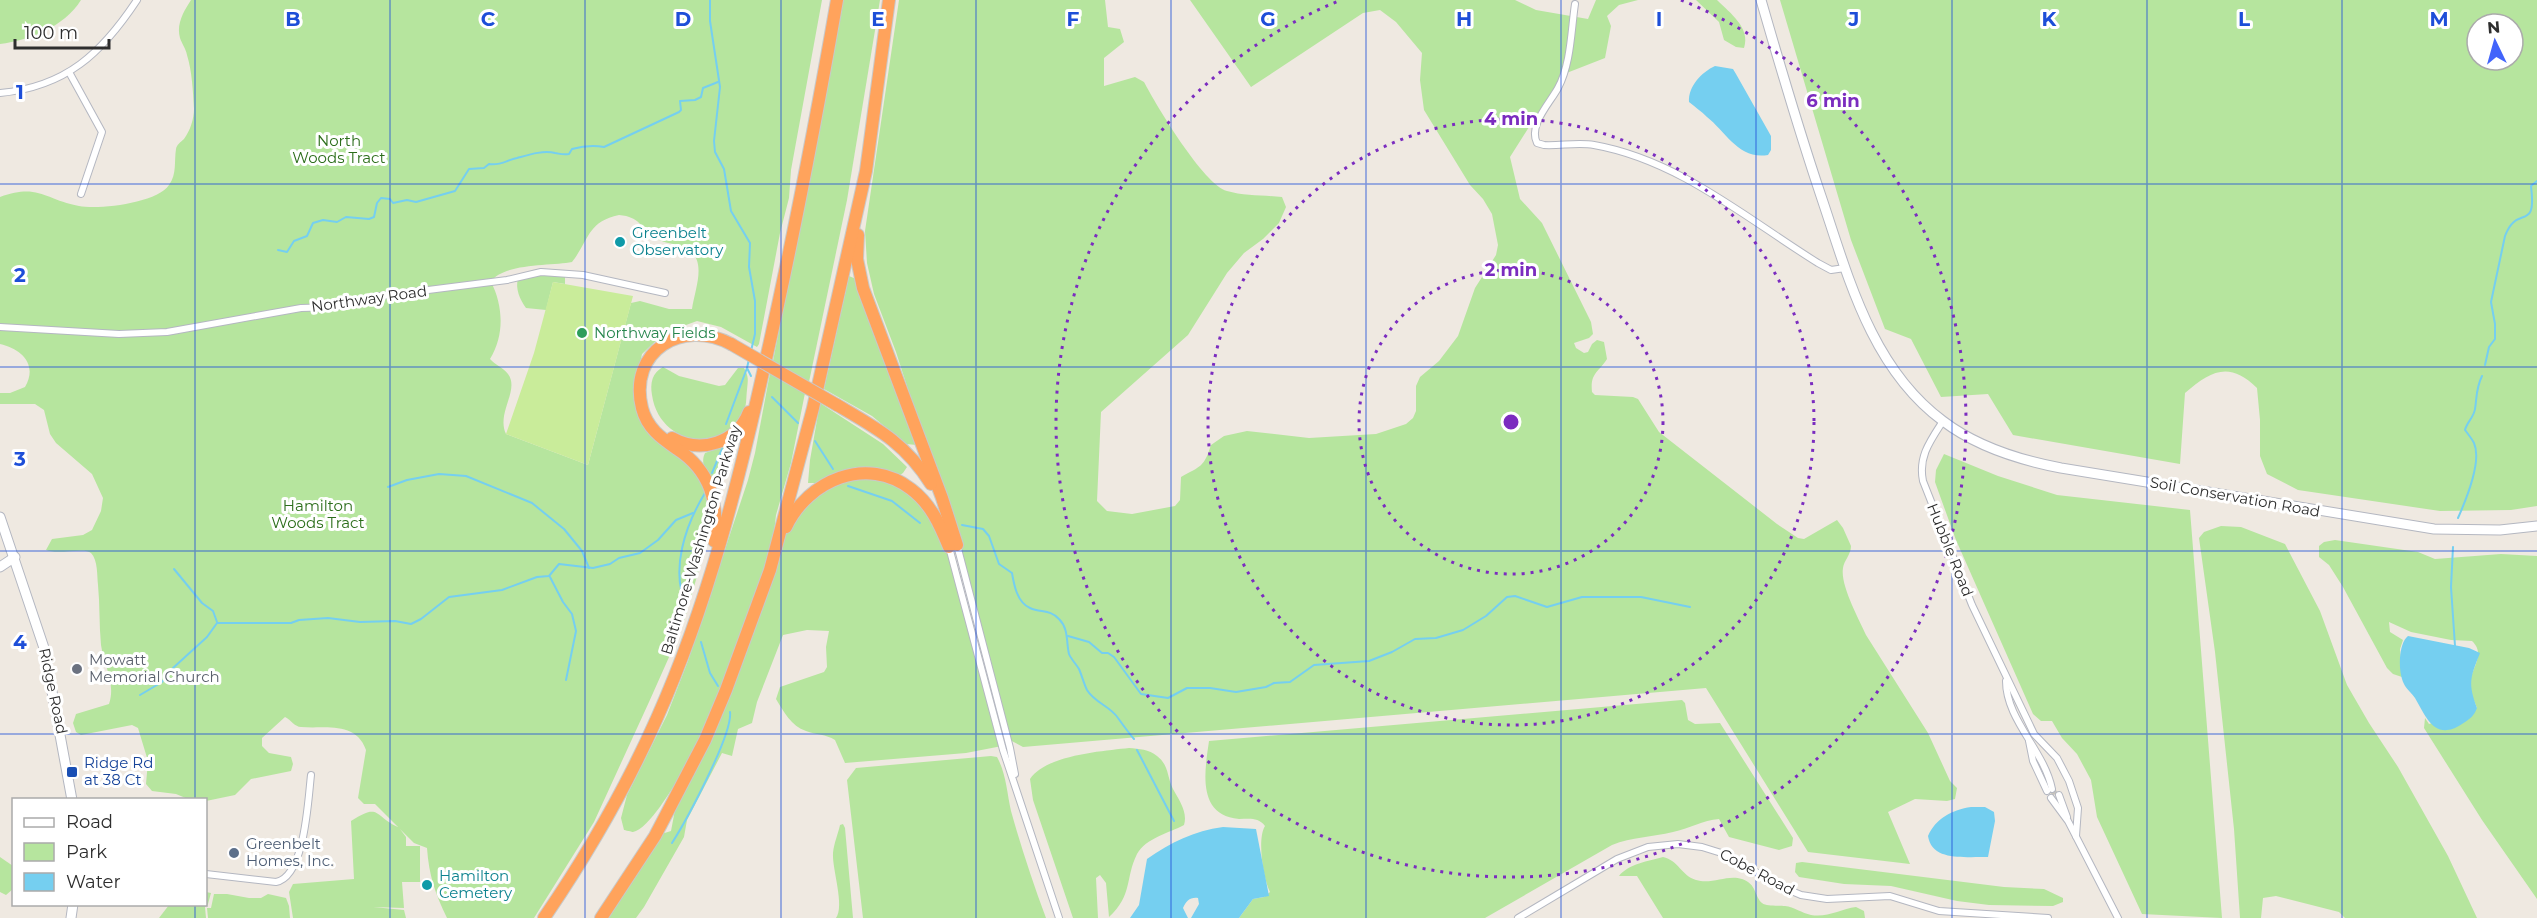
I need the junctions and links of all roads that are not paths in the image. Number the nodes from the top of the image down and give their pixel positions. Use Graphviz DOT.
graph roads {
  1 [pos="137,0"];
  2 [pos="837,0"];
  3 [pos="889,0"];
  4 [pos="1761,0"];
  5 [pos="1575,4"];
  6 [pos="69,72"];
  7 [pos="0,93"];
  8 [pos="866,171"];
  9 [pos="81,194"];
  10 [pos="1845,267"];
  11 [pos="665,292"];
  12 [pos="0,327"];
  13 [pos="699,334"];
  14 [pos="762,377"];
  15 [pos="1943,421"];
  16 [pos="0,517"];
  17 [pos="2537,526"];
  18 [pos="953,546"];
  19 [pos="15,557"];
  20 [pos="714,560"];
  21 [pos="0,567"];
  22 [pos="770,570"];
  23 [pos="2006,677"];
  24 [pos="2028,735"];
  25 [pos="311,775"];
  26 [pos="72,798"];
  27 [pos="2068,821"];
  28 [pos="2076,836"];
  29 [pos="207,874"];
  30 [pos="1975,916"];
  31 [pos="544,918"];
  32 [pos="602,918"];
  33 [pos="1059,918"];
  34 [pos="1518,918"];
  35 [pos="2048,918"];
  36 [pos="2118,918"];
  1 -- 6 [label="street"];
  2 -- 14 [label="highway, Baltimore-Washington Parkway"];
  3 -- 8 [label="highway"];
  4 -- 10 [label="main road, Soil Conservation Road"];
  5 -- 10 [label="street"];
  6 -- 7 [label="street"];
  6 -- 9 [label="street"];
  8 -- 18 [label="highway"];
  8 -- 22 [label="highway"];
  10 -- 15 [label="main road, Soil Conservation Road"];
  11 -- 12 [label="street, Northway Road"];
  13 -- 14 [label="highway"];
  13 -- 18 [label="highway, bridge"];
  13 -- 20 [label="highway"];
  14 -- 20 [label="highway, Baltimore-Washington Parkway"];
  15 -- 17 [label="main road, Soil Conservation Road"];
  15 -- 23 [label="street, Hubble Road"];
  16 -- 19 [label="main road, Ridge Road"];
  18 -- 22 [label="highway"];
  18 -- 33 [label="street"];
  19 -- 21 [label="main road"];
  19 -- 26 [label="main road, Ridge Road"];
  20 -- 31 [label="highway, Baltimore-Washington Parkway"];
  22 -- 32 [label="highway"];
  23 -- 24 [label="street, Hubble Road"];
  23 -- 28 [label="street, Hubble Road"];
  24 -- 24 [label="street, Hubble Road"];
  25 -- 29 [label="street"];
  27 -- 27 [label="street, Hubble Road"];
  27 -- 28 [label="street, Hubble Road"];
  28 -- 36 [label="street, Hubble Road"];
  30 -- 34 [label="street, Cobe Road"];
  30 -- 35 [label="street, Cobe Road"];
}
